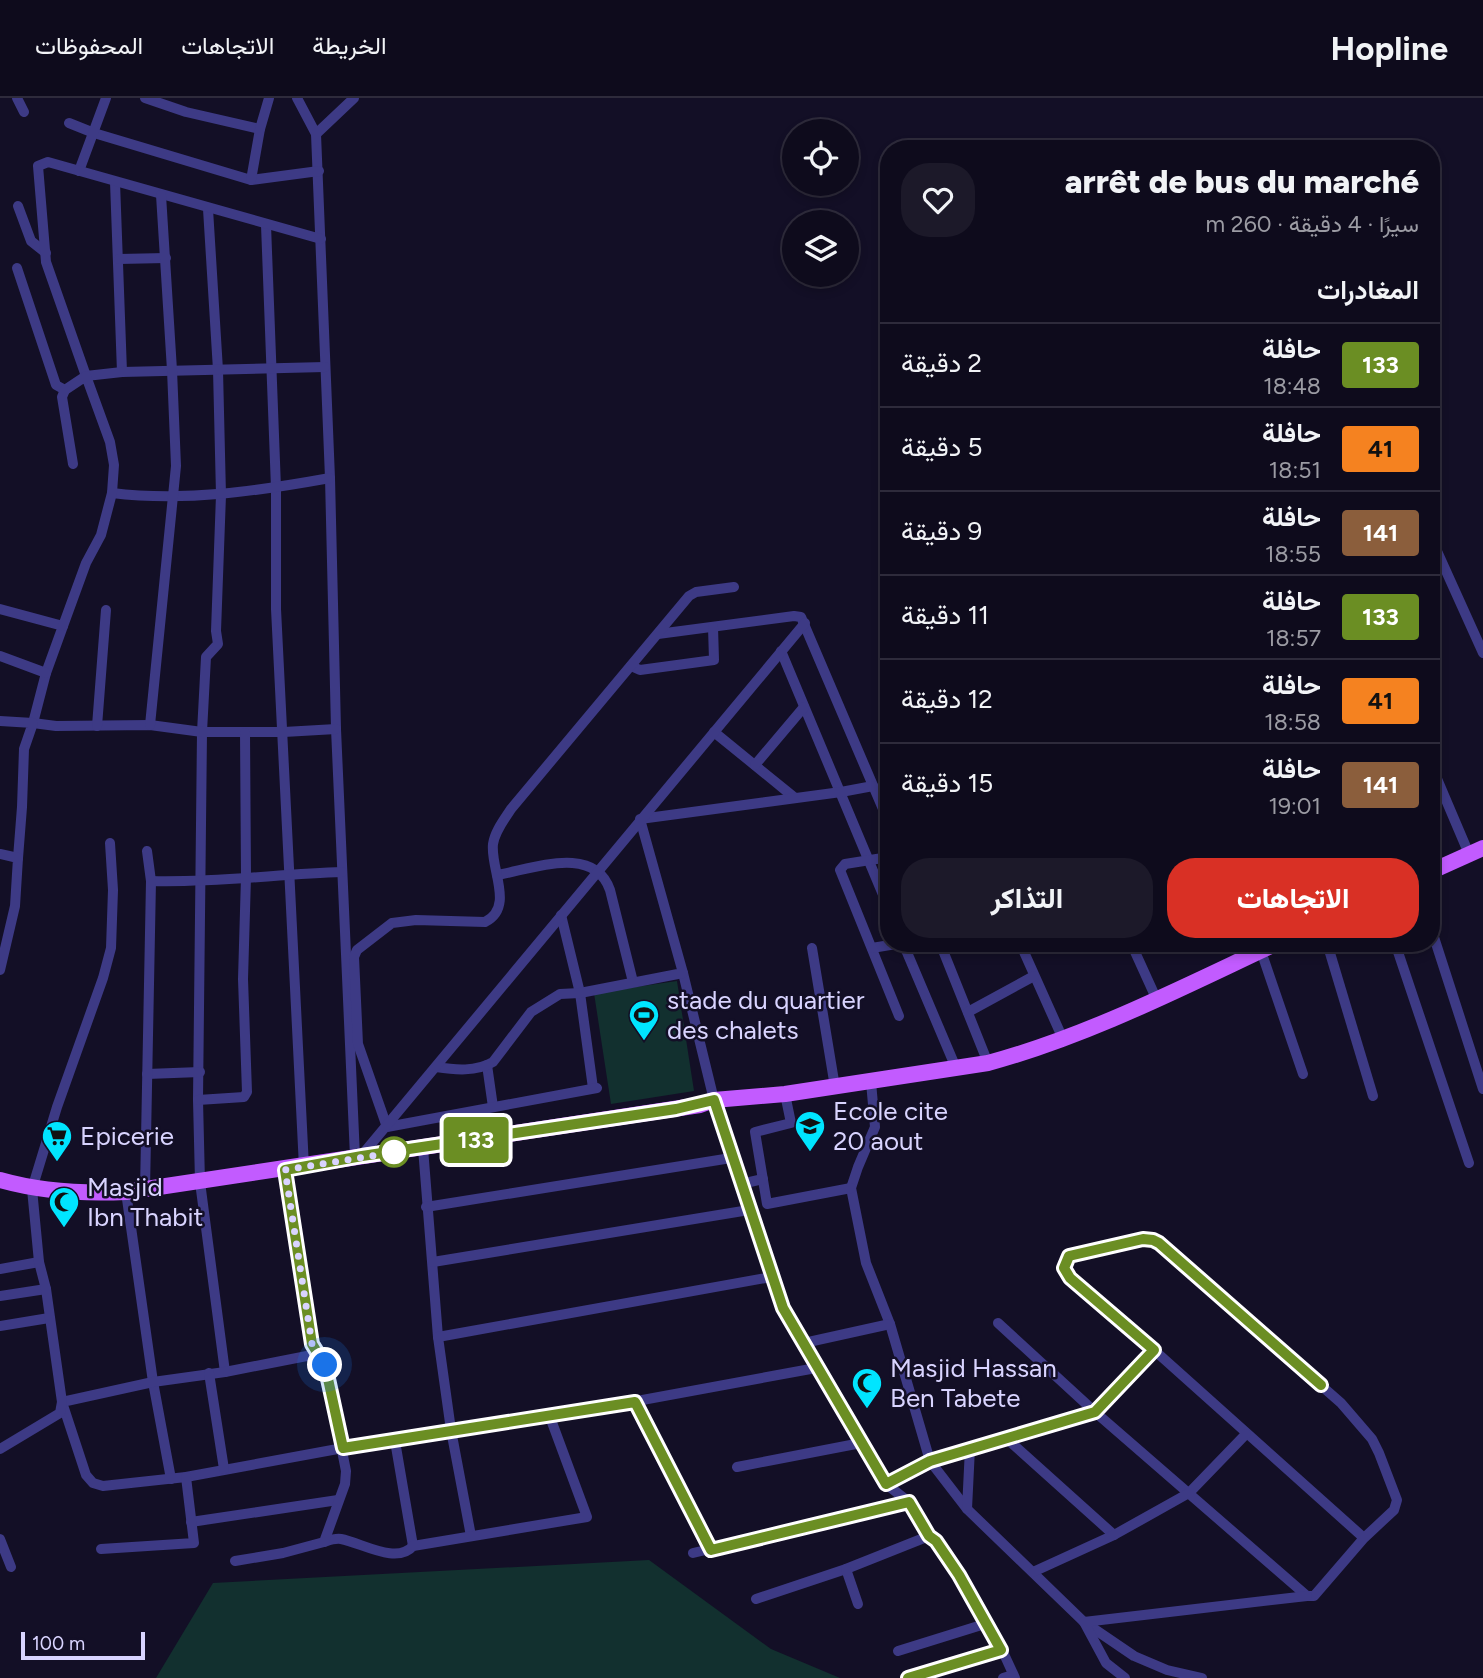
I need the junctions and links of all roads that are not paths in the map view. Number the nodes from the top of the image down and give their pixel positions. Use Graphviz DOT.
graph roads {
  1 [pos="17,98"];
  2 [pos="106,98"];
  3 [pos="145,98"];
  4 [pos="268,98"];
  5 [pos="297,98"];
  6 [pos="354,98"];
  7 [pos="24,112"];
  8 [pos="69,123"];
  9 [pos="260,129"];
  10 [pos="94,133"];
  11 [pos="316,134"];
  12 [pos="79,171"];
  13 [pos="319,171"];
  14 [pos="251,180"];
  15 [pos="115,182"];
  16 [pos="161,195"];
  17 [pos="18,206"];
  18 [pos="208,209"];
  19 [pos="266,225"];
  20 [pos="321,239"];
  21 [pos="46,253"];
  22 [pos="166,258"];
  23 [pos="119,259"];
  24 [pos="17,268"];
  25 [pos="325,367"];
  26 [pos="271,368"];
  27 [pos="172,370"];
  28 [pos="218,370"];
  29 [pos="122,372"];
  30 [pos="86,376"];
  31 [pos="65,390"];
  32 [pos="73,464"];
  33 [pos="330,478"];
  34 [pos="275,488"];
  35 [pos="112,493"];
  36 [pos="174,495"];
  37 [pos="221,495"];
  38 [pos="1440,558"];
  39 [pos="734,587"];
  40 [pos="0,609"];
  41 [pos="106,610"];
  42 [pos="805,623"];
  43 [pos="63,626"];
  44 [pos="713,627"];
  45 [pos="658,634"];
  46 [pos="781,651"];
  47 [pos="1483,653"];
  48 [pos="0,656"];
  49 [pos="631,666"];
  50 [pos="46,673"];
  51 [pos="804,707"];
  52 [pos="0,721"];
  53 [pos="33,723"];
  54 [pos="150,725"];
  55 [pos="97,726"];
  56 [pos="336,729"];
  57 [pos="202,732"];
  58 [pos="284,732"];
  59 [pos="714,732"];
  60 [pos="245,733"];
  61 [pos="755,765"];
  62 [pos="1440,782"];
  63 [pos="873,786"];
  64 [pos="841,792"];
  65 [pos="795,798"];
  66 [pos="880,802"];
  67 [pos="640,819"];
  68 [pos="110,843"];
  69 [pos="147,851"];
  70 [pos="1476,851"];
  71 [pos="0,854"];
  72 [pos="18,858"];
  73 [pos="880,859"];
  74 [pos="869,861"];
  75 [pos="1440,867"];
  76 [pos="598,870"];
  77 [pos="342,872"];
  78 [pos="291,873"];
  79 [pos="497,875"];
  80 [pos="246,877"];
  81 [pos="151,881"];
  82 [pos="198,882"];
  83 [pos="880,887"];
  84 [pos="561,915"];
  85 [pos="880,947"];
  86 [pos="812,948"];
  87 [pos="872,948"];
  88 [pos="907,952"];
  89 [pos="944,952"];
  90 [pos="1024,952"];
  91 [pos="1135,952"];
  92 [pos="1239,952"];
  93 [pos="1259,952"];
  94 [pos="1261,952"];
  95 [pos="1330,952"];
  96 [pos="1398,952"];
  97 [pos="1439,952"];
  98 [pos="1242,959"];
  99 [pos="0,970"];
  100 [pos="683,973"];
  101 [pos="1034,976"];
  102 [pos="633,982"];
  103 [pos="580,993"];
  104 [pos="1156,998"];
  105 [pos="968,1012"];
  106 [pos="899,1016"];
  107 [pos="1062,1040"];
  108 [pos="988,1063"];
  109 [pos="487,1065"];
  110 [pos="436,1067"];
  111 [pos="956,1068"];
  112 [pos="200,1072"];
  113 [pos="148,1074"];
  114 [pos="1303,1074"];
  115 [pos="871,1082"];
  116 [pos="835,1087"];
  117 [pos="1483,1089"];
  118 [pos="785,1094"];
  119 [pos="1373,1096"];
  120 [pos="198,1100"];
  121 [pos="714,1100"];
  122 [pos="493,1107"];
  123 [pos="387,1127"];
  124 [pos="423,1148"];
  125 [pos="358,1156"];
  126 [pos="732,1158"];
  127 [pos="1469,1163"];
  128 [pos="304,1167"];
  129 [pos="285,1170"];
  130 [pos="763,1179"];
  131 [pos="0,1180"];
  132 [pos="200,1182"];
  133 [pos="741,1184"];
  134 [pos="851,1188"];
  135 [pos="32,1189"];
  136 [pos="145,1190"];
  137 [pos="127,1192"];
  138 [pos="426,1207"];
  139 [pos="749,1210"];
  140 [pos="39,1262"];
  141 [pos="433,1262"];
  142 [pos="0,1269"];
  143 [pos="771,1277"];
  144 [pos="46,1289"];
  145 [pos="0,1296"];
  146 [pos="49,1318"];
  147 [pos="890,1324"];
  148 [pos="998,1324"];
  149 [pos="0,1326"];
  150 [pos="438,1337"];
  151 [pos="804,1343"];
  152 [pos="1154,1350"];
  153 [pos="317,1354"];
  154 [pos="816,1368"];
  155 [pos="225,1371"];
  156 [pos="209,1373"];
  157 [pos="153,1382"];
  158 [pos="62,1402"];
  159 [pos="635,1402"];
  160 [pos="1095,1412"];
  161 [pos="550,1417"];
  162 [pos="451,1430"];
  163 [pos="1246,1434"];
  164 [pos="1006,1438"];
  165 [pos="395,1441"];
  166 [pos="861,1443"];
  167 [pos="343,1448"];
  168 [pos="970,1448"];
  169 [pos="0,1450"];
  170 [pos="930,1461"];
  171 [pos="737,1467"];
  172 [pos="224,1469"];
  173 [pos="186,1477"];
  174 [pos="172,1479"];
  175 [pos="886,1484"];
  176 [pos="1189,1493"];
  177 [pos="338,1500"];
  178 [pos="909,1502"];
  179 [pos="967,1509"];
  180 [pos="191,1522"];
  181 [pos="1114,1535"];
  182 [pos="471,1536"];
  183 [pos="929,1536"];
  184 [pos="1364,1538"];
  185 [pos="0,1539"];
  186 [pos="324,1542"];
  187 [pos="414,1546"];
  188 [pos="101,1549"];
  189 [pos="711,1550"];
  190 [pos="693,1553"];
  191 [pos="235,1561"];
  192 [pos="11,1567"];
  193 [pos="846,1569"];
  194 [pos="1032,1572"];
  195 [pos="1307,1596"];
  196 [pos="756,1599"];
  197 [pos="858,1604"];
  198 [pos="1084,1622"];
  199 [pos="988,1623"];
  200 [pos="1001,1650"];
  201 [pos="898,1651"];
  202 [pos="1010,1677"];
  203 [pos="908,1678"];
  204 [pos="1125,1678"];
  205 [pos="1202,1678"];
  1 -- 7 [label="street"];
  2 -- 10 [label="street"];
  3 -- 9 [label="street"];
  4 -- 9 [label="street"];
  5 -- 11 [label="street"];
  6 -- 11 [label="street"];
  8 -- 10 [label="street"];
  9 -- 14 [label="street"];
  10 -- 12 [label="street"];
  10 -- 14 [label="street"];
  11 -- 13 [label="street"];
  12 -- 15 [label="street"];
  12 -- 21 [label="street"];
  13 -- 14 [label="street"];
  13 -- 20 [label="street"];
  15 -- 16 [label="street"];
  15 -- 23 [label="street"];
  16 -- 18 [label="street"];
  16 -- 22 [label="street"];
  17 -- 21 [label="street"];
  18 -- 19 [label="street"];
  18 -- 28 [label="street"];
  19 -- 20 [label="street"];
  19 -- 26 [label="street"];
  20 -- 25 [label="street"];
  21 -- 30 [label="street"];
  22 -- 23 [label="street"];
  22 -- 27 [label="street"];
  23 -- 29 [label="street"];
  24 -- 31 [label="street"];
  25 -- 26 [label="street"];
  25 -- 33 [label="street"];
  26 -- 28 [label="street"];
  26 -- 34 [label="street"];
  27 -- 28 [label="street"];
  27 -- 29 [label="street"];
  27 -- 36 [label="street"];
  28 -- 37 [label="street"];
  29 -- 30 [label="street"];
  30 -- 31 [label="street"];
  30 -- 35 [label="street"];
  31 -- 32 [label="street"];
  33 -- 34 [label="street"];
  33 -- 56 [label="street"];
  34 -- 37 [label="street"];
  34 -- 58 [label="street"];
  35 -- 36 [label="street"];
  35 -- 43 [label="street"];
  36 -- 37 [label="street"];
  36 -- 54 [label="street"];
  37 -- 57 [label="street"];
  38 -- 47 [label="street"];
  39 -- 45 [label="street"];
  40 -- 43 [label="street"];
  41 -- 55 [label="street"];
  42 -- 44 [label="street"];
  42 -- 46 [label="street"];
  42 -- 63 [label="street"];
  43 -- 50 [label="street"];
  44 -- 45 [label="street"];
  44 -- 49 [label="street"];
  45 -- 49 [label="street"];
  46 -- 51 [label="street"];
  46 -- 59 [label="street"];
  48 -- 50 [label="street"];
  49 -- 79 [label="street"];
  50 -- 53 [label="street"];
  51 -- 61 [label="street"];
  51 -- 64 [label="street"];
  52 -- 53 [label="street"];
  53 -- 55 [label="street"];
  53 -- 72 [label="street"];
  54 -- 55 [label="street"];
  54 -- 57 [label="street"];
  56 -- 58 [label="street"];
  56 -- 77 [label="street"];
  57 -- 60 [label="street"];
  57 -- 82 [label="street"];
  58 -- 60 [label="street"];
  58 -- 78 [label="street"];
  59 -- 61 [label="street"];
  59 -- 67 [label="street"];
  60 -- 80 [label="street"];
  61 -- 65 [label="street"];
  62 -- 70 [label="street"];
  63 -- 64 [label="street"];
  63 -- 66 [label="street"];
  64 -- 65 [label="street"];
  64 -- 74 [label="street"];
  65 -- 67 [label="street"];
  67 -- 76 [label="street"];
  67 -- 100 [label="street"];
  68 -- 135 [label="street"];
  69 -- 81 [label="street"];
  70 -- 75 [label="main road"];
  71 -- 72 [label="street"];
  72 -- 99 [label="street"];
  73 -- 74 [label="street"];
  74 -- 83 [label="street"];
  74 -- 87 [label="street"];
  76 -- 79 [label="street"];
  76 -- 84 [label="street"];
  76 -- 102 [label="street"];
  77 -- 78 [label="street"];
  77 -- 125 [label="street"];
  78 -- 80 [label="street"];
  78 -- 128 [label="street"];
  79 -- 123 [label="street"];
  80 -- 82 [label="street"];
  80 -- 120 [label="street"];
  81 -- 82 [label="street"];
  81 -- 113 [label="street"];
  82 -- 112 [label="street"];
  84 -- 103 [label="street"];
  84 -- 110 [label="street"];
  85 -- 87 [label="street"];
  86 -- 116 [label="street"];
  87 -- 106 [label="street"];
  88 -- 111 [label="street"];
  89 -- 105 [label="street"];
  90 -- 101 [label="street"];
  91 -- 104 [label="street"];
  92 -- 98 [label="street"];
  93 -- 98 [label="main road"];
  94 -- 114 [label="street"];
  95 -- 119 [label="street"];
  96 -- 127 [label="street"];
  97 -- 117 [label="street"];
  98 -- 104 [label="main road"];
  100 -- 102 [label="street"];
  100 -- 121 [label="street"];
  101 -- 105 [label="street"];
  101 -- 107 [label="street"];
  102 -- 103 [label="street"];
  103 -- 109 [label="street"];
  103 -- 122 [label="street"];
  104 -- 107 [label="main road"];
  105 -- 108 [label="street"];
  107 -- 108 [label="main road"];
  108 -- 111 [label="main road"];
  109 -- 110 [label="street"];
  109 -- 122 [label="street"];
  110 -- 123 [label="street"];
  111 -- 115 [label="main road"];
  112 -- 113 [label="street"];
  112 -- 120 [label="street"];
  113 -- 136 [label="street"];
  115 -- 116 [label="main road"];
  115 -- 134 [label="street"];
  116 -- 118 [label="main road"];
  118 -- 121 [label="main road"];
  118 -- 130 [label="street"];
  120 -- 132 [label="street"];
  121 -- 124 [label="main road"];
  121 -- 126 [label="street"];
  122 -- 123 [label="street"];
  123 -- 125 [label="street"];
  124 -- 125 [label="main road"];
  124 -- 138 [label="street"];
  125 -- 128 [label="main road"];
  126 -- 133 [label="street"];
  126 -- 138 [label="street"];
  128 -- 129 [label="main road"];
  129 -- 132 [label="main road"];
  129 -- 153 [label="street"];
  130 -- 133 [label="street"];
  130 -- 134 [label="street"];
  131 -- 135 [label="main road"];
  132 -- 136 [label="main road"];
  132 -- 155 [label="street"];
  133 -- 139 [label="street"];
  134 -- 147 [label="street"];
  135 -- 137 [label="main road"];
  135 -- 140 [label="street"];
  136 -- 137 [label="main road"];
  137 -- 157 [label="street"];
  138 -- 141 [label="street"];
  139 -- 141 [label="street"];
  139 -- 143 [label="street"];
  140 -- 142 [label="street"];
  140 -- 144 [label="street"];
  141 -- 150 [label="street"];
  143 -- 150 [label="street"];
  143 -- 151 [label="street"];
  144 -- 145 [label="street"];
  144 -- 146 [label="street"];
  146 -- 149 [label="street"];
  146 -- 158 [label="street"];
  147 -- 151 [label="street"];
  147 -- 170 [label="street"];
  148 -- 160 [label="street"];
  150 -- 162 [label="street"];
  151 -- 154 [label="street"];
  152 -- 160 [label="street"];
  152 -- 163 [label="street"];
  152 -- 184 [label="street"];
  153 -- 155 [label="street"];
  153 -- 167 [label="street"];
  154 -- 159 [label="street"];
  154 -- 166 [label="street"];
  155 -- 156 [label="street"];
  156 -- 157 [label="street"];
  156 -- 172 [label="street"];
  157 -- 158 [label="street"];
  157 -- 174 [label="street"];
  158 -- 169 [label="street"];
  158 -- 174 [label="street"];
  159 -- 161 [label="street"];
  159 -- 189 [label="street"];
  160 -- 164 [label="street"];
  160 -- 176 [label="street"];
  161 -- 162 [label="street"];
  161 -- 182 [label="street"];
  162 -- 165 [label="street"];
  162 -- 182 [label="street"];
  163 -- 176 [label="street"];
  163 -- 184 [label="street"];
  164 -- 168 [label="street"];
  164 -- 181 [label="street"];
  165 -- 167 [label="street"];
  165 -- 187 [label="street"];
  166 -- 171 [label="street"];
  166 -- 175 [label="street"];
  167 -- 172 [label="street"];
  167 -- 177 [label="street"];
  168 -- 170 [label="street"];
  168 -- 179 [label="street"];
  170 -- 175 [label="street"];
  170 -- 179 [label="street"];
  172 -- 173 [label="street"];
  173 -- 174 [label="street"];
  173 -- 180 [label="street"];
  175 -- 178 [label="street"];
  176 -- 181 [label="street"];
  176 -- 195 [label="street"];
  177 -- 180 [label="street"];
  177 -- 186 [label="street"];
  178 -- 183 [label="street"];
  178 -- 189 [label="street"];
  179 -- 194 [label="street"];
  180 -- 188 [label="street"];
  181 -- 194 [label="street"];
  182 -- 187 [label="street"];
  183 -- 193 [label="street"];
  183 -- 199 [label="street"];
  184 -- 195 [label="street"];
  185 -- 192 [label="street"];
  186 -- 187 [label="street"];
  186 -- 191 [label="street"];
  189 -- 190 [label="street"];
  193 -- 196 [label="street"];
  193 -- 197 [label="street"];
  194 -- 198 [label="street"];
  195 -- 198 [label="street"];
  198 -- 204 [label="street"];
  198 -- 205 [label="street"];
  199 -- 200 [label="street"];
  199 -- 201 [label="street"];
  200 -- 202 [label="street"];
  200 -- 203 [label="street"];
}
